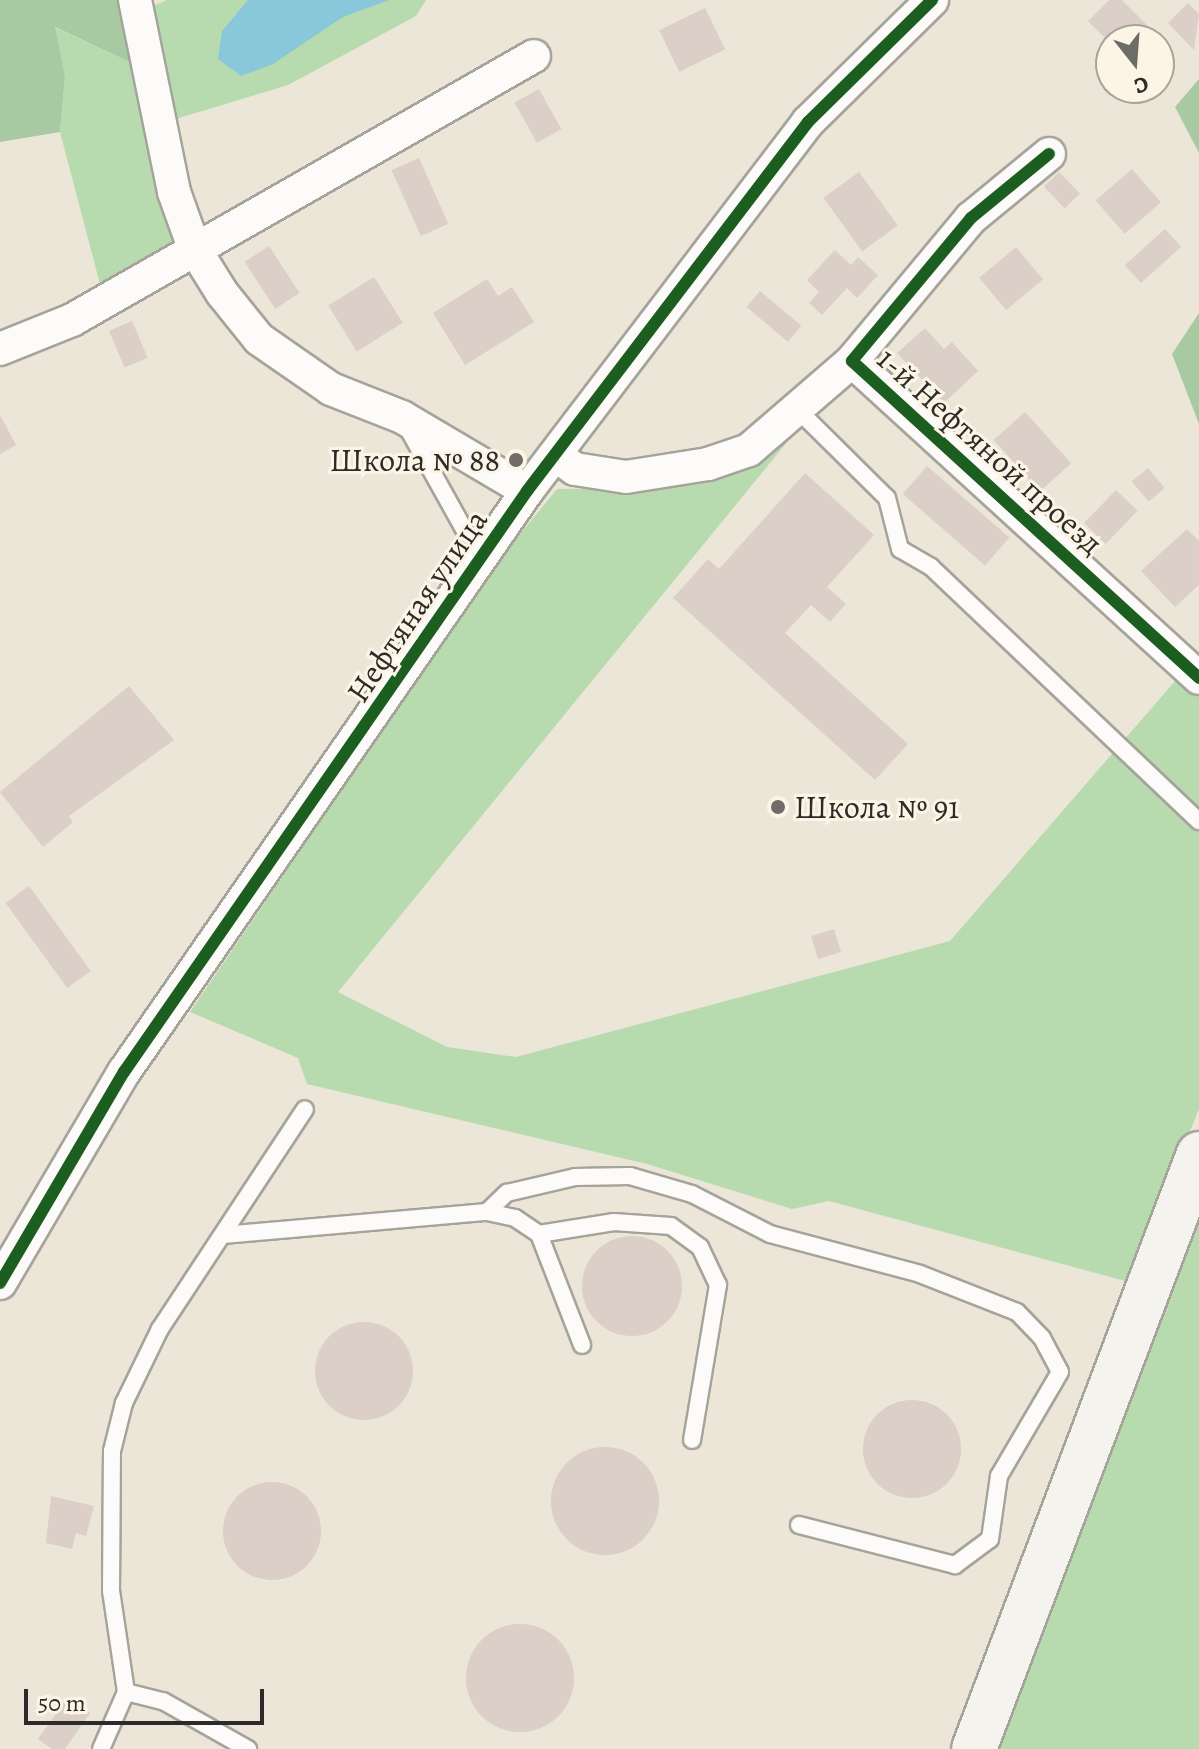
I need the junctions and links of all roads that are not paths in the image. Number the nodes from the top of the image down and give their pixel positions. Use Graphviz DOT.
graph roads {
  1 [pos="135,0"];
  2 [pos="932,0"];
  3 [pos="534,56"];
  4 [pos="1049,154"];
  5 [pos="194,248"];
  6 [pos="0,349"];
  7 [pos="852,361"];
  8 [pos="800,412"];
  9 [pos="402,417"];
  10 [pos="557,456"];
  11 [pos="527,491"];
  12 [pos="485,549"];
  13 [pos="1199,678"];
  14 [pos="1199,821"];
  15 [pos="305,1109"];
  16 [pos="1199,1154"];
  17 [pos="487,1212"];
  18 [pos="539,1234"];
  19 [pos="223,1235"];
  20 [pos="0,1283"];
  21 [pos="582,1345"];
  22 [pos="692,1440"];
  23 [pos="799,1525"];
  24 [pos="126,1692"];
  25 [pos="101,1749"];
  26 [pos="248,1749"];
  27 [pos="974,1749"];
  1 -- 5 [label="street, Нефтяная улица"];
  2 -- 10 [label="street, Нефтяная улица"];
  3 -- 5 [label="street"];
  4 -- 7 [label="street, 1-й Нефтяной проезд"];
  5 -- 6 [label="street"];
  5 -- 9 [label="street, Нефтяная улица"];
  7 -- 8 [label="street, 1-й Нефтяной проезд"];
  7 -- 13 [label="street, 1-й Нефтяной проезд"];
  8 -- 10 [label="street, 1-й Нефтяной проезд"];
  8 -- 14 [label="lane"];
  9 -- 11 [label="street, Нефтяная улица"];
  9 -- 12 [label="lane"];
  10 -- 11 [label="street, Нефтяная улица"];
  11 -- 12 [label="street, Нефтяная улица"];
  12 -- 20 [label="street, Нефтяная улица"];
  15 -- 19 [label="lane"];
  16 -- 27 [label="street"];
  17 -- 18 [label="lane"];
  17 -- 19 [label="lane"];
  17 -- 23 [label="lane"];
  18 -- 21 [label="lane"];
  18 -- 22 [label="lane"];
  19 -- 24 [label="lane"];
  24 -- 25 [label="lane"];
  24 -- 26 [label="lane"];
}
